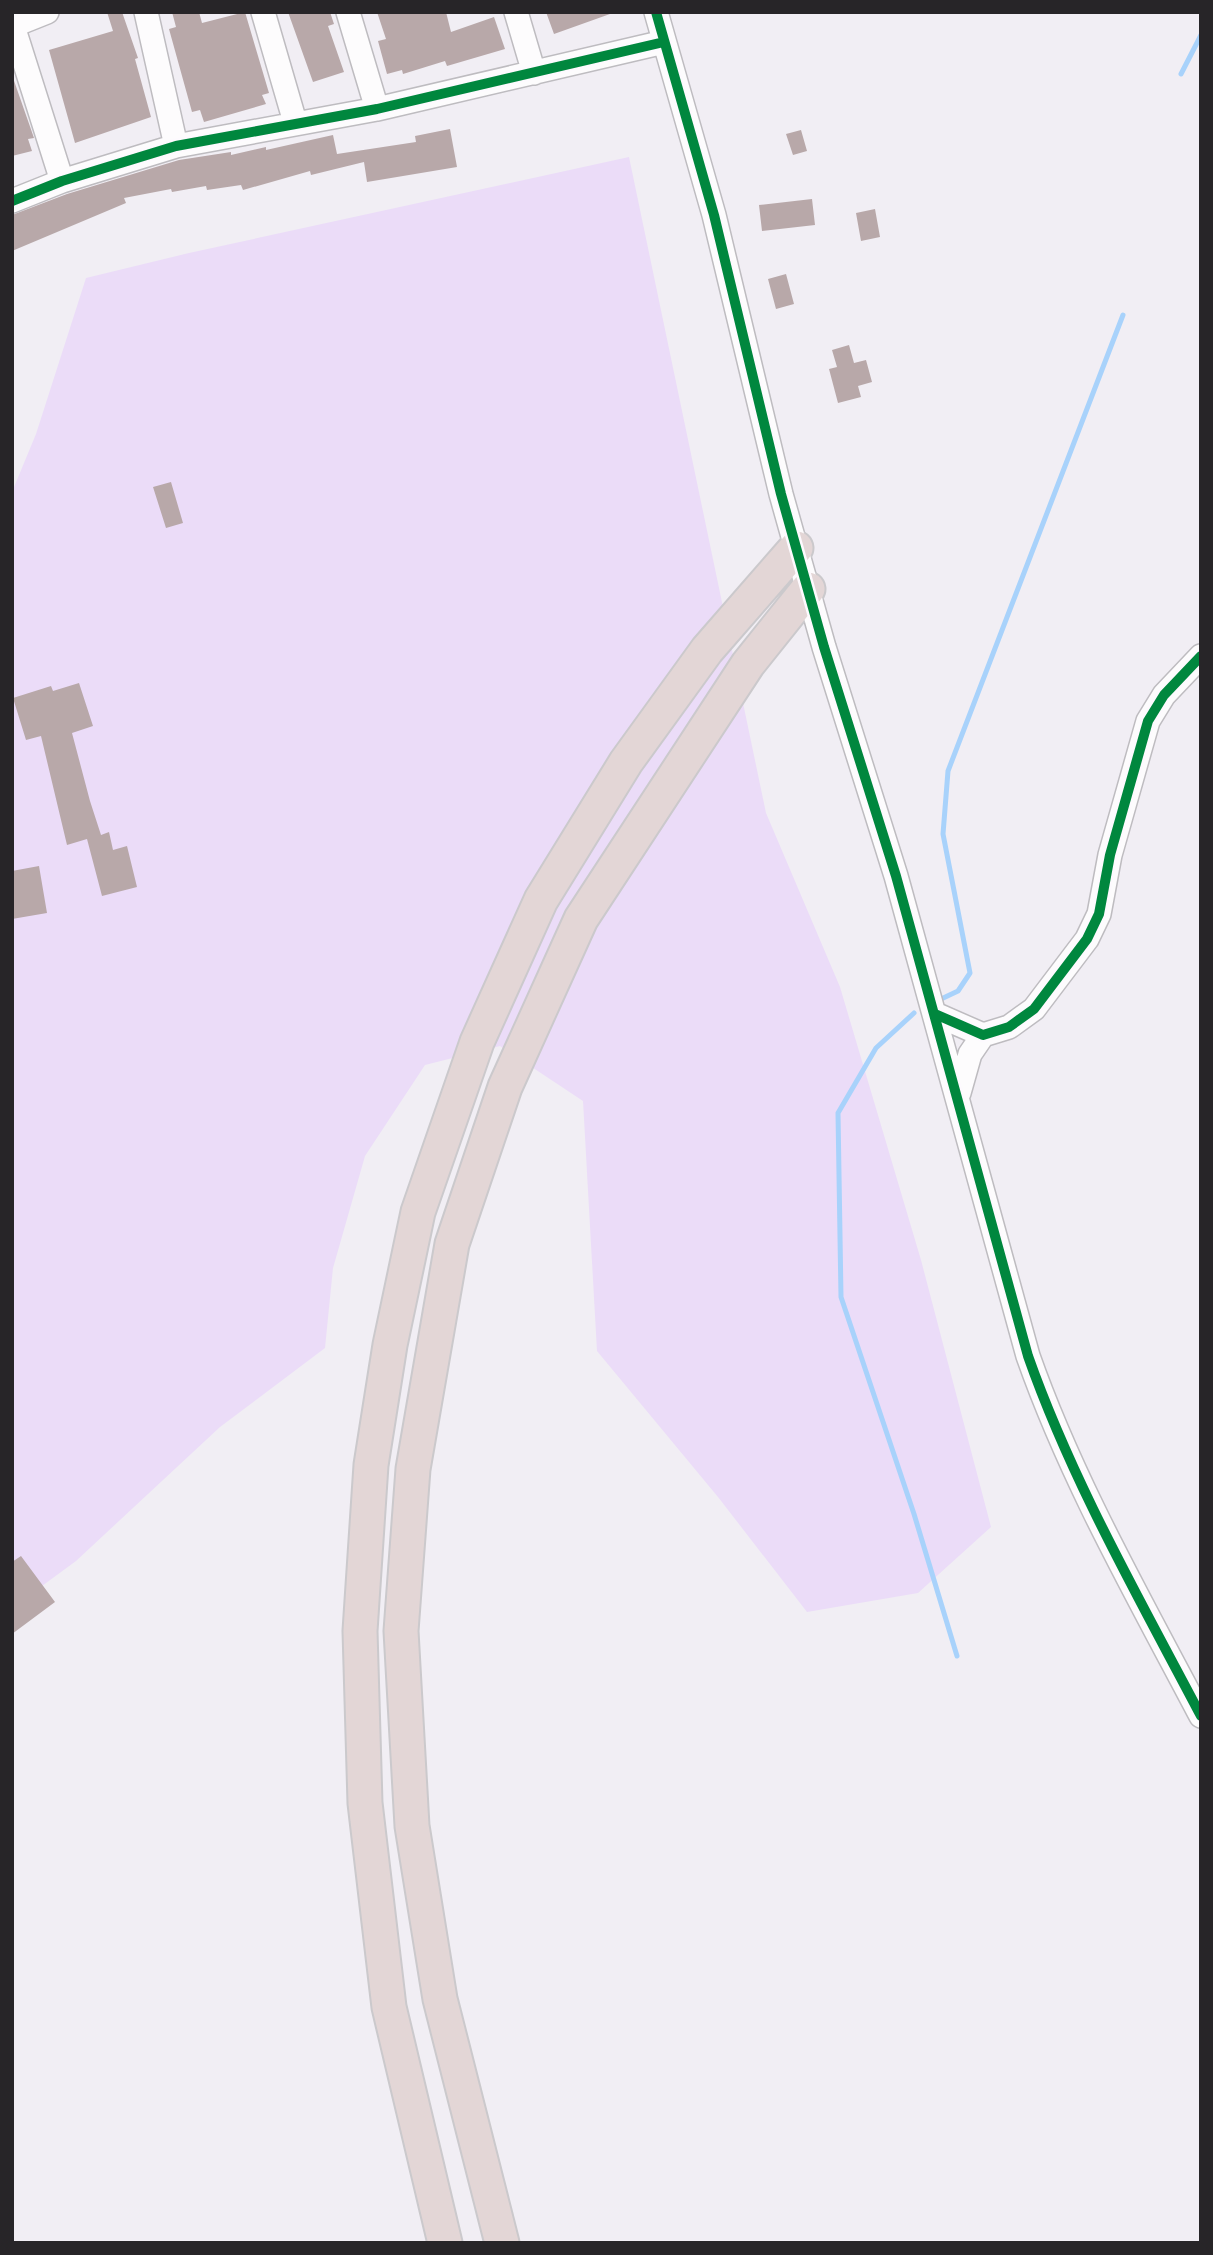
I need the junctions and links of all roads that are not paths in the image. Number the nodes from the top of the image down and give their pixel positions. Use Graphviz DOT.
graph roads {
  1 [pos="47,12"];
  2 [pos="146,12"];
  3 [pos="263,12"];
  4 [pos="348,12"];
  5 [pos="516,12"];
  6 [pos="656,12"];
  7 [pos="13,26"];
  8 [pos="664,42"];
  9 [pos="534,73"];
  10 [pos="377,109"];
  11 [pos="295,122"];
  12 [pos="176,146"];
  13 [pos="62,181"];
  14 [pos="12,201"];
  15 [pos="796,548"];
  16 [pos="808,589"];
  17 [pos="1201,656"];
  18 [pos="934,1014"];
  19 [pos="983,1035"];
  20 [pos="958,1096"];
  21 [pos="1201,1716"];
  22 [pos="444,2243"];
  23 [pos="502,2243"];
  1 -- 7 [label="street"];
  2 -- 12 [label="street"];
  3 -- 11 [label="street"];
  4 -- 10 [label="street"];
  5 -- 9 [label="street"];
  6 -- 8 [label="street"];
  7 -- 13 [label="street"];
  8 -- 9 [label="street"];
  8 -- 15 [label="street"];
  9 -- 10 [label="street"];
  10 -- 11 [label="street"];
  11 -- 12 [label="street"];
  12 -- 13 [label="street"];
  13 -- 14 [label="street"];
  15 -- 16 [label="street"];
  15 -- 22 [label="highway"];
  16 -- 18 [label="street"];
  16 -- 23 [label="highway"];
  17 -- 19 [label="street"];
  18 -- 19 [label="street"];
  18 -- 20 [label="street"];
  19 -- 20 [label="street"];
  20 -- 21 [label="street"];
}
